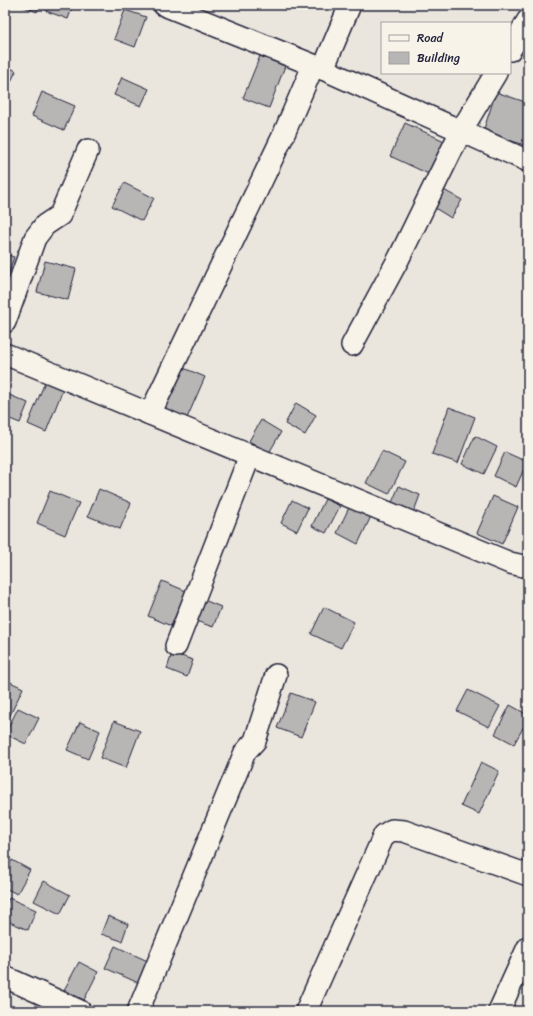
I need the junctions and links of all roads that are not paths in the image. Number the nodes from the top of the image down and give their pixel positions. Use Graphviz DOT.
graph roads {
  1 [pos="164,5"];
  2 [pos="350,5"];
  3 [pos="528,20"];
  4 [pos="511,48"];
  5 [pos="318,67"];
  6 [pos="495,74"];
  7 [pos="461,131"];
  8 [pos="88,150"];
  9 [pos="528,160"];
  10 [pos="5,322"];
  11 [pos="352,345"];
  12 [pos="5,354"];
  13 [pos="150,414"];
  14 [pos="250,455"];
  15 [pos="528,568"];
  16 [pos="176,646"];
  17 [pos="276,675"];
  18 [pos="528,875"];
  19 [pos="528,947"];
  20 [pos="5,977"];
  21 [pos="80,1011"];
  22 [pos="138,1011"];
  23 [pos="306,1011"];
  24 [pos="499,1011"];
  1 -- 5 [label="street"];
  2 -- 5 [label="street"];
  3 -- 4 [label="street"];
  5 -- 7 [label="street"];
  5 -- 13 [label="street"];
  6 -- 7 [label="street"];
  7 -- 9 [label="street"];
  7 -- 11 [label="street"];
  8 -- 10 [label="street"];
  12 -- 13 [label="street"];
  13 -- 14 [label="street"];
  14 -- 15 [label="street"];
  14 -- 16 [label="street"];
  17 -- 22 [label="street"];
  18 -- 23 [label="street"];
  19 -- 24 [label="street"];
  20 -- 21 [label="street"];
}
